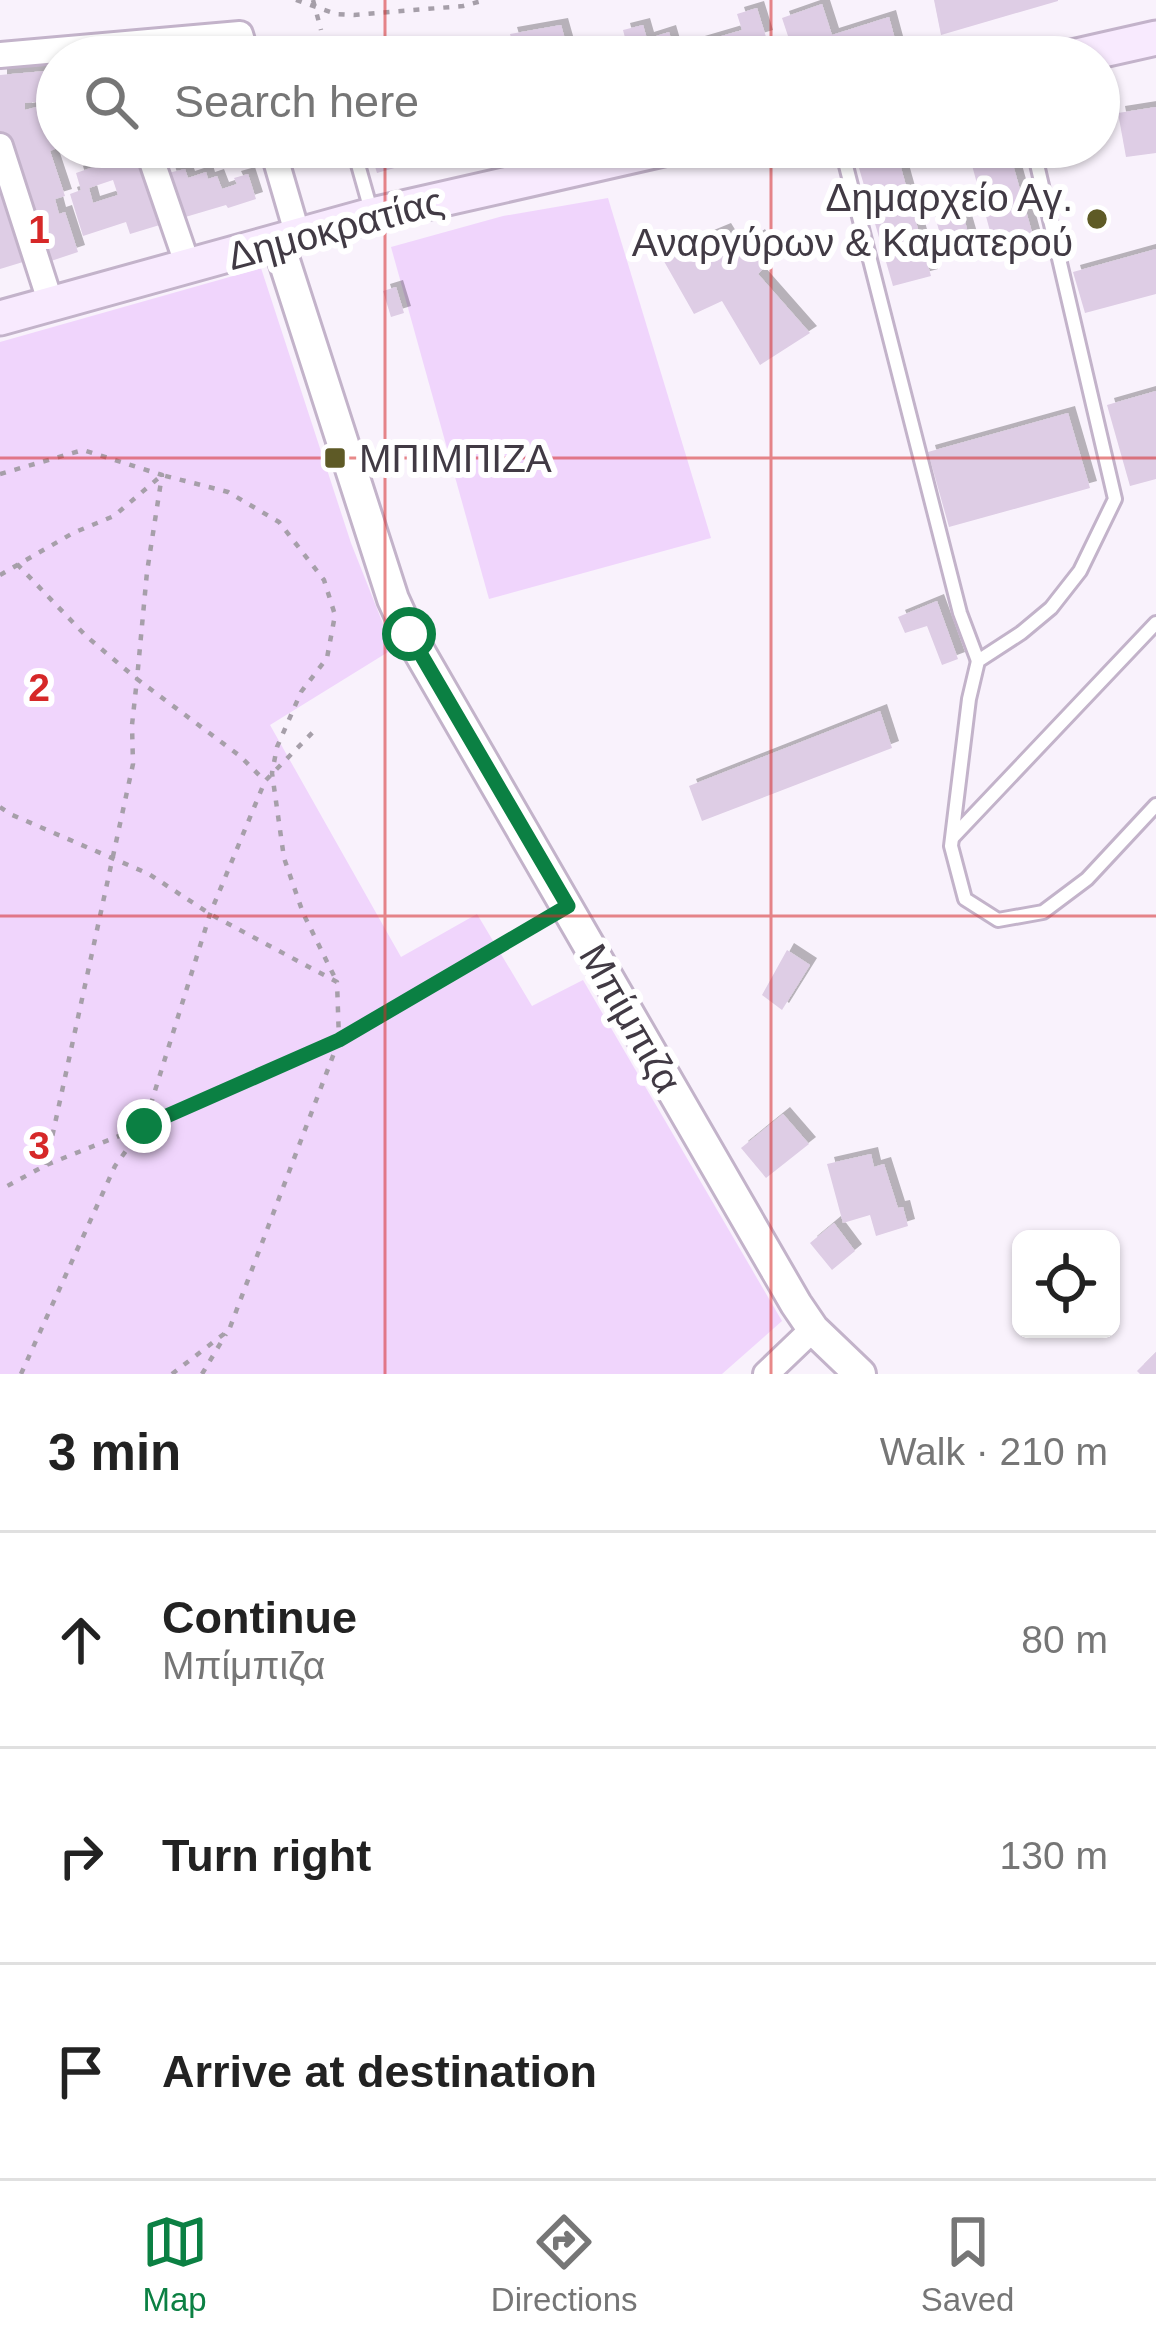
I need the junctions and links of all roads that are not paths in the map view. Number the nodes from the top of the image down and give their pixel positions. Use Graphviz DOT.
graph roads {
  1 [pos="1156,38"];
  2 [pos="1120,46"];
  3 [pos="36,54"];
  4 [pos="0,55"];
  5 [pos="0,146"];
  6 [pos="154,168"];
  7 [pos="276,168"];
  8 [pos="358,168"];
  9 [pos="579,168"];
  10 [pos="847,168"];
  11 [pos="1038,168"];
  12 [pos="372,215"];
  13 [pos="288,239"];
  14 [pos="188,266"];
  15 [pos="51,304"];
  16 [pos="0,318"];
  17 [pos="1156,623"];
  18 [pos="978,661"];
  19 [pos="1156,806"];
  20 [pos="952,838"];
  21 [pos="812,1329"];
  22 [pos="766,1374"];
  23 [pos="860,1374"];
  1 -- 2 [label="main road"];
  3 -- 4 [label="street"];
  5 -- 15 [label="street"];
  6 -- 14 [label="street"];
  7 -- 13 [label="street"];
  8 -- 12 [label="lane"];
  9 -- 12 [label="main road, Δημοκρατίας"];
  10 -- 18 [label="lane"];
  11 -- 18 [label="lane"];
  12 -- 13 [label="main road, Δημοκρατίας"];
  13 -- 14 [label="main road, Δημοκρατίας"];
  13 -- 21 [label="street, Μπίμπιζα"];
  14 -- 15 [label="main road, Δημοκρατίας"];
  15 -- 16 [label="main road, Δημοκρατίας"];
  17 -- 20 [label="lane"];
  18 -- 20 [label="lane"];
  19 -- 20 [label="lane"];
  21 -- 22 [label="street"];
  21 -- 23 [label="street, Μπίμπιζα"];
}
